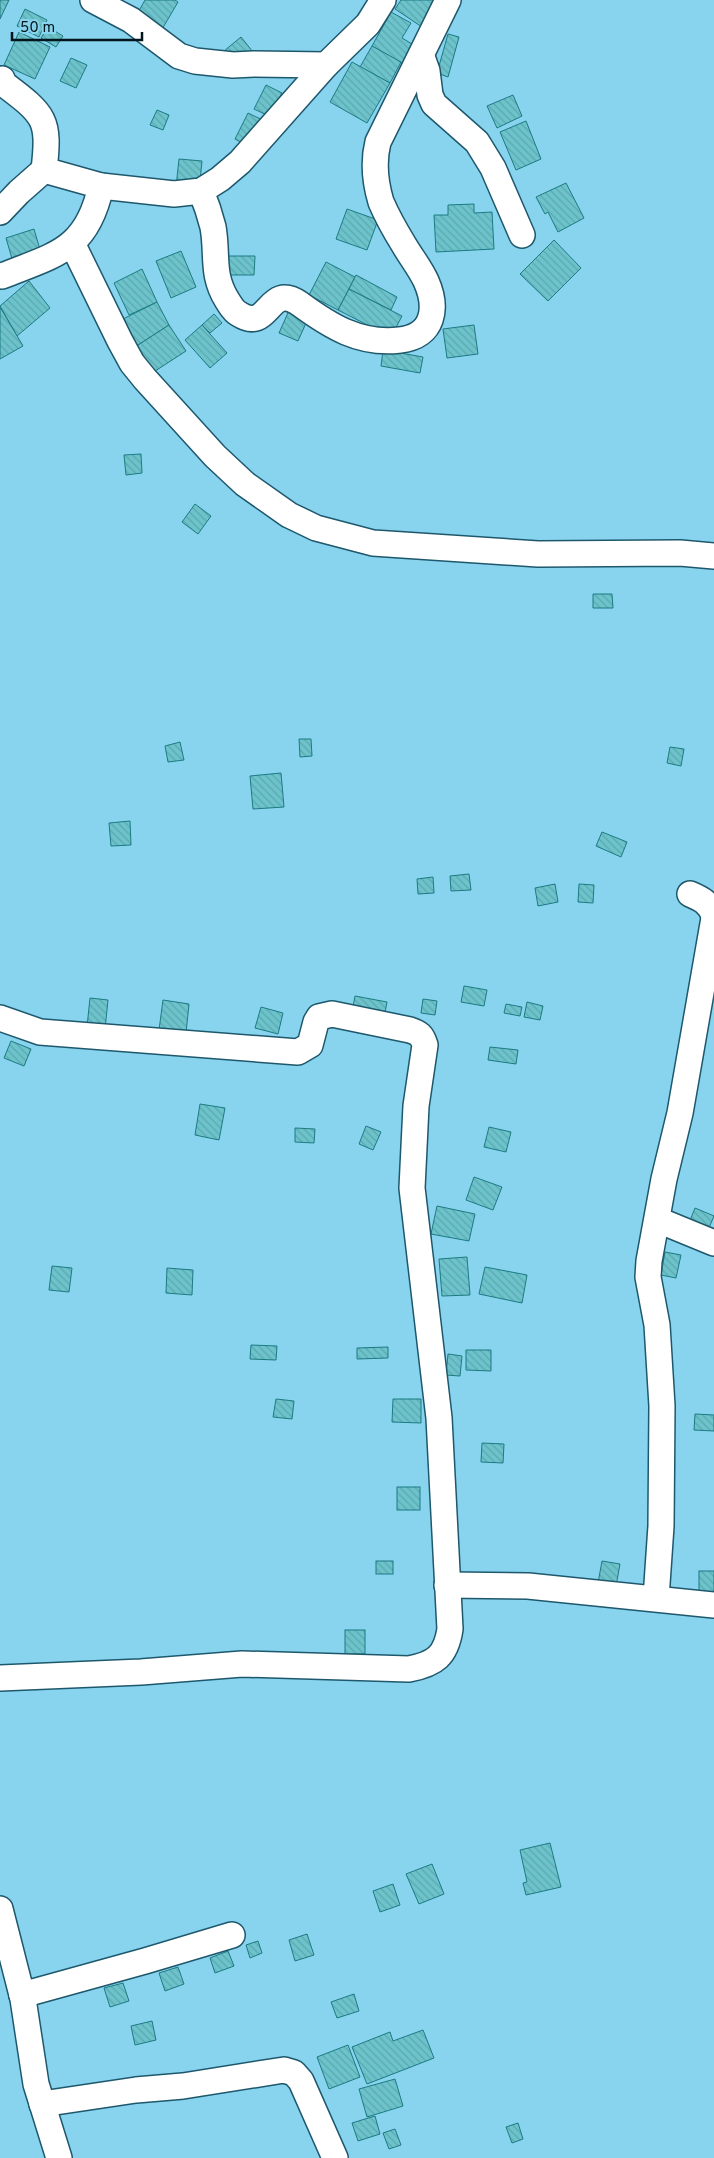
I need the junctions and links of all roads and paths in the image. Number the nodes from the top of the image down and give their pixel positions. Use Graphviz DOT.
graph roads {
  1 [pos="93,0"];
  2 [pos="383,0"];
  3 [pos="448,0"];
  4 [pos="422,57"];
  5 [pos="326,65"];
  6 [pos="2,79"];
  7 [pos="44,170"];
  8 [pos="101,186"];
  9 [pos="201,191"];
  10 [pos="0,212"];
  11 [pos="522,234"];
  12 [pos="72,243"];
  13 [pos="1,275"];
  14 [pos="714,556"];
  15 [pos="690,894"];
  16 [pos="714,916"];
  17 [pos="0,1018"];
  18 [pos="658,1220"];
  19 [pos="714,1243"];
  20 [pos="447,1584"];
  21 [pos="656,1598"];
  22 [pos="714,1605"];
  23 [pos="0,1678"];
  24 [pos="0,1909"];
  25 [pos="232,1935"];
  26 [pos="22,1995"];
  27 [pos="42,2104"];
  28 [pos="59,2158"];
  29 [pos="335,2158"];
  1 -- 5 [label="street"];
  2 -- 5 [label="street"];
  3 -- 4 [label="street"];
  4 -- 9 [label="street"];
  4 -- 11 [label="street"];
  5 -- 9 [label="street"];
  6 -- 7 [label="street"];
  7 -- 8 [label="street"];
  7 -- 10 [label="street"];
  8 -- 9 [label="street"];
  8 -- 12 [label="street"];
  12 -- 13 [label="street"];
  12 -- 14 [label="street"];
  15 -- 16 [label="street"];
  16 -- 18 [label="street"];
  17 -- 20 [label="street"];
  18 -- 19 [label="street"];
  18 -- 21 [label="street"];
  20 -- 21 [label="street"];
  20 -- 23 [label="street"];
  21 -- 22 [label="street"];
  24 -- 26 [label="street"];
  25 -- 26 [label="street"];
  26 -- 27 [label="street"];
  27 -- 28 [label="street"];
  27 -- 29 [label="street"];
}
